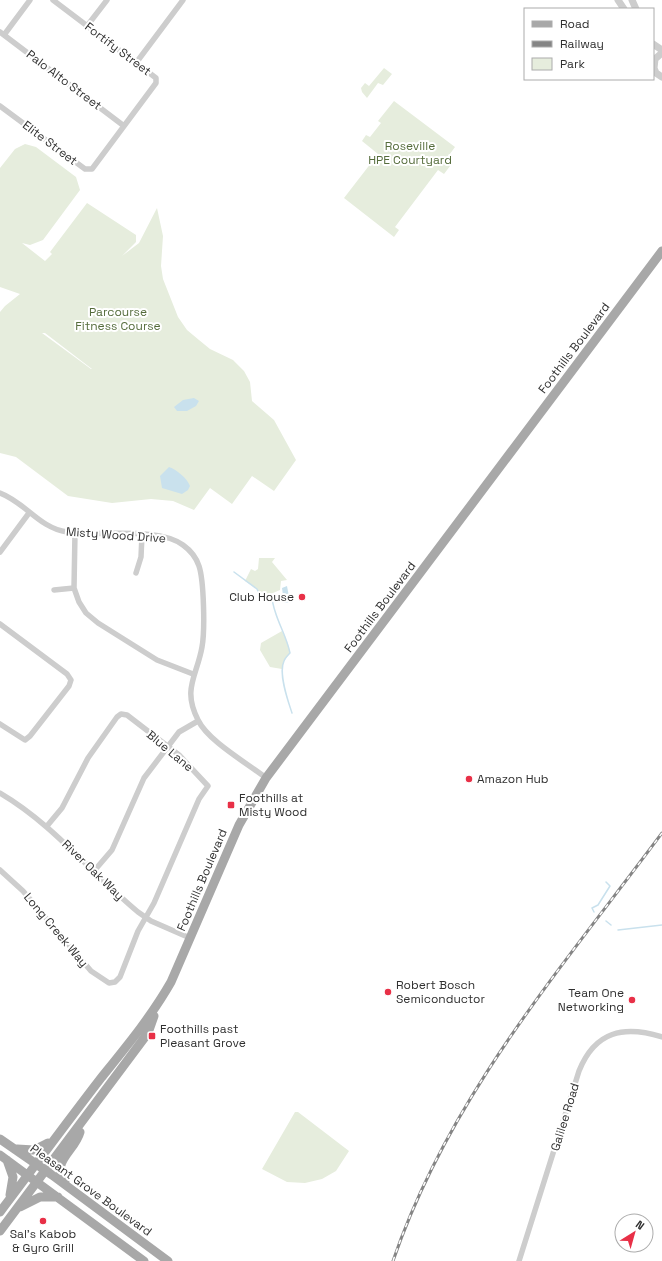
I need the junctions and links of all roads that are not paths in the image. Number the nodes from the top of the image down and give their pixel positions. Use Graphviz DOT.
graph roads {
  1 [pos="30,0"];
  2 [pos="53,0"];
  3 [pos="107,0"];
  4 [pos="183,0"];
  5 [pos="87,26"];
  6 [pos="2,34"];
  7 [pos="662,53"];
  8 [pos="136,63"];
  9 [pos="654,63"];
  10 [pos="654,69"];
  11 [pos="662,77"];
  12 [pos="1,109"];
  13 [pos="124,126"];
  14 [pos="662,250"];
  15 [pos="0,493"];
  16 [pos="29,513"];
  17 [pos="76,533"];
  18 [pos="142,535"];
  19 [pos="0,552"];
  20 [pos="136,573"];
  21 [pos="74,588"];
  22 [pos="54,590"];
  23 [pos="0,624"];
  24 [pos="193,674"];
  25 [pos="198,721"];
  26 [pos="0,724"];
  27 [pos="168,746"];
  28 [pos="266,778"];
  29 [pos="0,793"];
  30 [pos="47,826"];
  31 [pos="0,870"];
  32 [pos="94,871"];
  33 [pos="146,918"];
  34 [pos="190,938"];
  35 [pos="159,1003"];
  36 [pos="662,1037"];
  37 [pos="82,1122"];
  38 [pos="56,1137"];
  39 [pos="0,1139"];
  40 [pos="15,1149"];
  41 [pos="4,1157"];
  42 [pos="35,1164"];
  43 [pos="46,1170"];
  44 [pos="27,1174"];
  45 [pos="37,1182"];
  46 [pos="68,1187"];
  47 [pos="58,1197"];
  48 [pos="8,1200"];
  49 [pos="17,1209"];
  50 [pos="0,1212"];
  51 [pos="0,1231"];
  52 [pos="144,1261"];
  53 [pos="168,1261"];
  54 [pos="519,1261"];
  1 -- 6 [label="street"];
  2 -- 5 [label="street, Fortify Street"];
  3 -- 5 [label="street"];
  4 -- 8 [label="street"];
  5 -- 8 [label="street, Fortify Street"];
  6 -- 13 [label="street, Palo Alto Street"];
  7 -- 9 [label="street"];
  8 -- 13 [label="street, Fortify Street"];
  10 -- 11 [label="street"];
  12 -- 13 [label="street, Elite Street"];
  14 -- 28 [label="main road, Foothills Boulevard"];
  15 -- 16 [label="street, Misty Wood Drive"];
  16 -- 17 [label="street, Misty Wood Drive"];
  16 -- 19 [label="street"];
  17 -- 18 [label="street, Misty Wood Drive"];
  17 -- 21 [label="street"];
  18 -- 20 [label="street"];
  18 -- 24 [label="street, Misty Wood Drive"];
  21 -- 22 [label="street"];
  21 -- 24 [label="street"];
  23 -- 26 [label="street"];
  24 -- 25 [label="street, Misty Wood Drive"];
  25 -- 27 [label="street"];
  25 -- 28 [label="street, Misty Wood Drive"];
  27 -- 30 [label="street, Blue Lane"];
  27 -- 32 [label="street"];
  27 -- 33 [label="street, Blue Lane"];
  28 -- 34 [label="main road, Foothills Boulevard"];
  29 -- 30 [label="street, River Oak Way"];
  30 -- 32 [label="street, River Oak Way"];
  31 -- 33 [label="street, Long Creek Way"];
  32 -- 33 [label="street, River Oak Way"];
  33 -- 34 [label="street, River Oak Way"];
  34 -- 35 [label="main road, Foothills Boulevard"];
  35 -- 37 [label="main road, Foothills Boulevard"];
  35 -- 38 [label="main road, Foothills Boulevard"];
  36 -- 54 [label="street, Galilee Road"];
  37 -- 43 [label="main road, Foothills Boulevard"];
  37 -- 46 [label="main road"];
  38 -- 40 [label="main road"];
  38 -- 42 [label="main road, Foothills Boulevard"];
  39 -- 40 [label="main road, Pleasant Grove Boulevard"];
  40 -- 42 [label="main road, Pleasant Grove Boulevard"];
  41 -- 44 [label="main road, Pleasant Grove Boulevard"];
  41 -- 48 [label="main road"];
  42 -- 43 [label="main road, Pleasant Grove Boulevard"];
  42 -- 44 [label="main road, Foothills Boulevard"];
  43 -- 45 [label="main road, Foothills Boulevard"];
  43 -- 46 [label="main road, Pleasant Grove Boulevard"];
  44 -- 45 [label="main road, Pleasant Grove Boulevard"];
  44 -- 48 [label="main road, Foothills Boulevard"];
  45 -- 47 [label="main road, Pleasant Grove Boulevard"];
  45 -- 49 [label="main road, Foothills Boulevard"];
  46 -- 53 [label="main road, Pleasant Grove Boulevard"];
  47 -- 49 [label="main road"];
  47 -- 52 [label="main road, Pleasant Grove Boulevard"];
  48 -- 50 [label="main road, Foothills Boulevard"];
  49 -- 51 [label="main road, Foothills Boulevard"];
}
